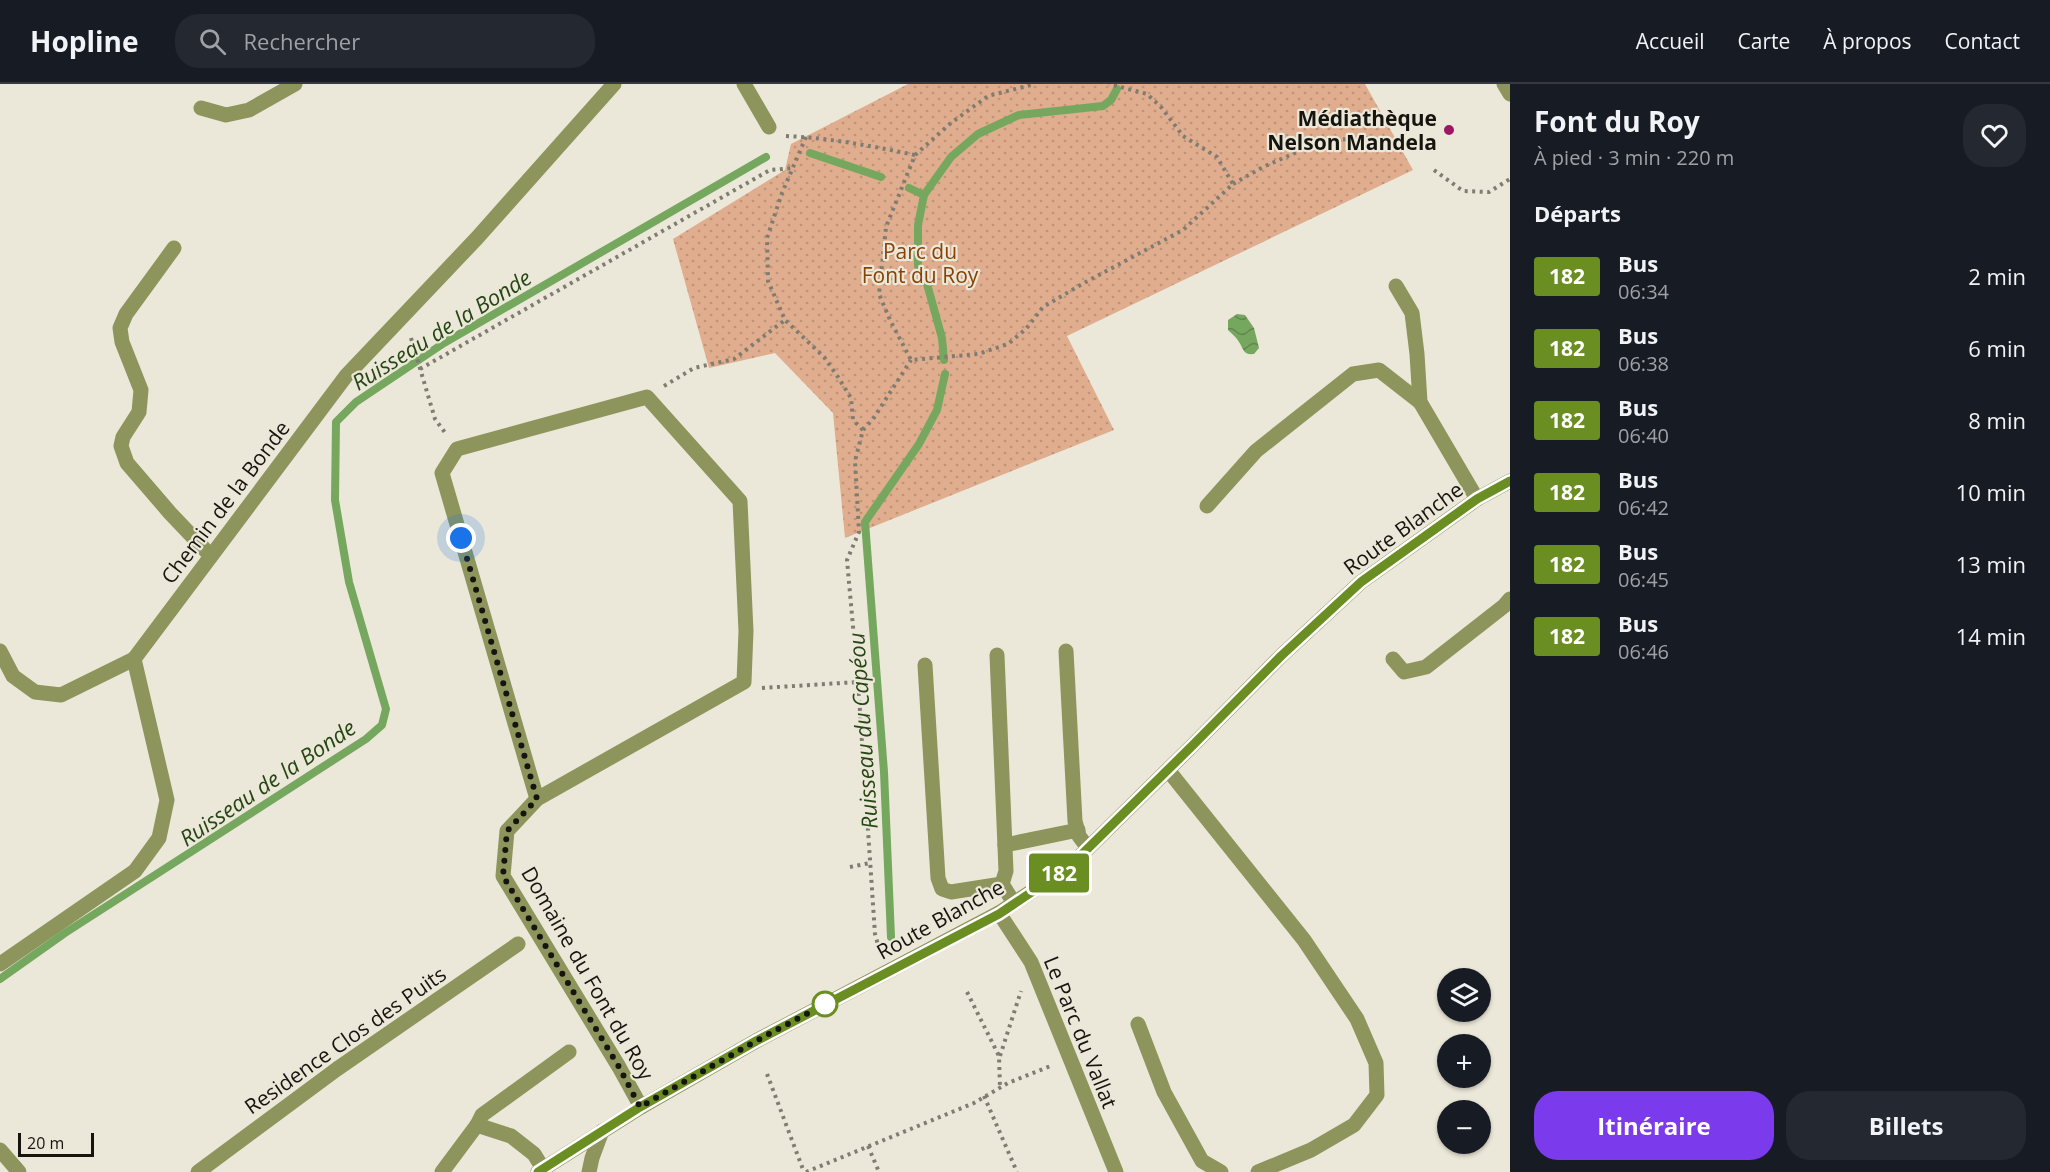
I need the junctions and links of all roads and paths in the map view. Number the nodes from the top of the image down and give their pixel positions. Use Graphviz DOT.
graph roads {
  1 [pos="295,84"];
  2 [pos="614,84"];
  3 [pos="744,84"];
  4 [pos="1035,84"];
  5 [pos="1109,84"];
  6 [pos="1504,84"];
  7 [pos="1510,94"];
  8 [pos="201,108"];
  9 [pos="769,127"];
  10 [pos="1401,142"];
  11 [pos="915,155"];
  12 [pos="793,168"];
  13 [pos="1434,170"];
  14 [pos="1510,179"];
  15 [pos="1233,184"];
  16 [pos="174,248"];
  17 [pos="1396,286"];
  18 [pos="785,320"];
  19 [pos="415,353"];
  20 [pos="911,360"];
  21 [pos="420,369"];
  22 [pos="647,397"];
  23 [pos="1420,402"];
  24 [pos="863,430"];
  25 [pos="457,449"];
  26 [pos="1510,482"];
  27 [pos="1477,499"];
  28 [pos="1207,506"];
  29 [pos="211,556"];
  30 [pos="1510,599"];
  31 [pos="0,651"];
  32 [pos="1066,651"];
  33 [pos="997,655"];
  34 [pos="134,659"];
  35 [pos="1393,659"];
  36 [pos="926,665"];
  37 [pos="744,682"];
  38 [pos="858,682"];
  39 [pos="1168,770"];
  40 [pos="537,799"];
  41 [pos="1078,830"];
  42 [pos="1005,845"];
  43 [pos="1088,848"];
  44 [pos="870,863"];
  45 [pos="850,867"];
  46 [pos="1002,884"];
  47 [pos="1014,903"];
  48 [pos="999,914"];
  49 [pos="518,944"];
  50 [pos="880,952"];
  51 [pos="0,964"];
  52 [pos="1024,981"];
  53 [pos="967,992"];
  54 [pos="1138,1024"];
  55 [pos="569,1052"];
  56 [pos="999,1056"];
  57 [pos="1070,1058"];
  58 [pos="767,1074"];
  59 [pos="1000,1088"];
  60 [pos="984,1096"];
  61 [pos="640,1107"];
  62 [pos="477,1125"];
  63 [pos="602,1131"];
  64 [pos="868,1146"];
  65 [pos="0,1150"];
  66 [pos="542,1171"];
  67 [pos="19,1172"];
  68 [pos="198,1172"];
  69 [pos="442,1172"];
  70 [pos="589,1172"];
  71 [pos="805,1172"];
  72 [pos="879,1172"];
  73 [pos="1017,1172"];
  74 [pos="1116,1172"];
  75 [pos="1221,1172"];
  76 [pos="1258,1172"];
  1 -- 8 [label="street"];
  2 -- 29 [label="street, Chemin de la Bonde"];
  3 -- 9 [label="street"];
  4 -- 11 [label="path"];
  5 -- 15 [label="path"];
  6 -- 7 [label="street"];
  10 -- 15 [label="path"];
  11 -- 12 [label="path"];
  11 -- 20 [label="path"];
  12 -- 18 [label="path"];
  12 -- 21 [label="path"];
  13 -- 14 [label="path"];
  15 -- 20 [label="path"];
  16 -- 29 [label="street"];
  17 -- 23 [label="street"];
  18 -- 22 [label="path"];
  18 -- 24 [label="path"];
  19 -- 21 [label="path"];
  20 -- 24 [label="path"];
  21 -- 25 [label="path"];
  22 -- 25 [label="street"];
  22 -- 37 [label="street"];
  23 -- 27 [label="street"];
  23 -- 28 [label="street"];
  24 -- 38 [label="path"];
  25 -- 40 [label="street"];
  26 -- 27 [label="street, Route Blanche"];
  27 -- 39 [label="street, Route Blanche"];
  29 -- 34 [label="street, Chemin de la Bonde"];
  30 -- 35 [label="street"];
  31 -- 34 [label="street"];
  32 -- 41 [label="street"];
  33 -- 42 [label="street"];
  34 -- 51 [label="street"];
  36 -- 46 [label="street"];
  37 -- 38 [label="path"];
  37 -- 40 [label="street, Domaine du Font du Roy"];
  38 -- 44 [label="path"];
  39 -- 43 [label="street, Route Blanche"];
  39 -- 76 [label="street"];
  40 -- 61 [label="street, Domaine du Font du Roy"];
  41 -- 42 [label="street"];
  41 -- 43 [label="street"];
  42 -- 46 [label="street"];
  43 -- 47 [label="street, Route Blanche"];
  44 -- 45 [label="path"];
  44 -- 50 [label="path"];
  46 -- 47 [label="street"];
  47 -- 48 [label="street, Route Blanche"];
  48 -- 57 [label="street, Le Parc du Vallat"];
  48 -- 61 [label="street, Route Blanche"];
  49 -- 68 [label="street, Residence Clos des Puits"];
  52 -- 56 [label="path"];
  53 -- 56 [label="path"];
  54 -- 75 [label="street"];
  55 -- 62 [label="street"];
  56 -- 59 [label="path"];
  57 -- 59 [label="path"];
  57 -- 74 [label="street, Le Parc du Vallat"];
  58 -- 71 [label="path"];
  59 -- 60 [label="path"];
  60 -- 64 [label="path"];
  60 -- 73 [label="path"];
  61 -- 63 [label="street, Route Blanche"];
  62 -- 66 [label="street"];
  62 -- 69 [label="street"];
  63 -- 66 [label="street, Route Blanche"];
  63 -- 70 [label="street"];
  64 -- 71 [label="path"];
  64 -- 72 [label="path"];
  65 -- 67 [label="street"];
}
